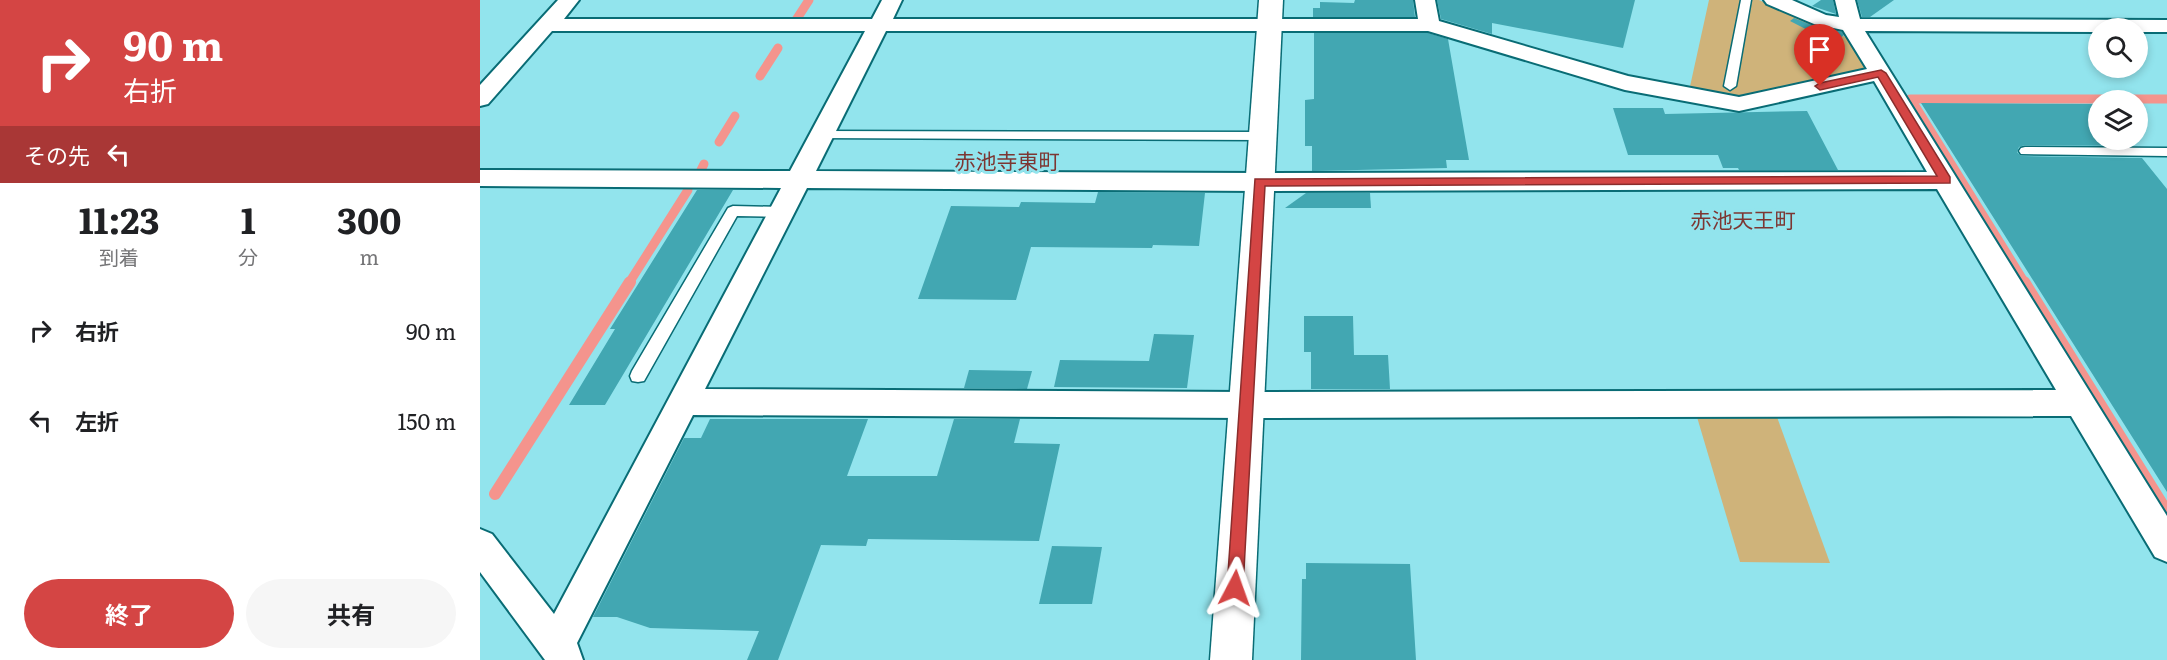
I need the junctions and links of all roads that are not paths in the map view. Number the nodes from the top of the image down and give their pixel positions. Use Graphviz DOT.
graph roads {
  1 [pos="569,0"];
  2 [pos="892,0"];
  3 [pos="1425,0"];
  4 [pos="1746,0"];
  5 [pos="1774,0"];
  6 [pos="1270,12"];
  7 [pos="1848,12"];
  8 [pos="879,24"];
  9 [pos="547,25"];
  10 [pos="1429,25"];
  11 [pos="2167,26"];
  12 [pos="1881,73"];
  13 [pos="1730,86"];
  14 [pos="480,99"];
  15 [pos="822,135"];
  16 [pos="1262,136"];
  17 [pos="2025,151"];
  18 [pos="2167,152"];
  19 [pos="480,178"];
  20 [pos="799,179"];
  21 [pos="1946,180"];
  22 [pos="1259,182"];
  23 [pos="782,212"];
  24 [pos="638,376"];
  25 [pos="683,402"];
  26 [pos="2080,403"];
  27 [pos="1246,405"];
  28 [pos="480,545"];
  29 [pos="2167,546"];
  30 [pos="562,653"];
  31 [pos="1231,660"];
  1 -- 9 [label="street"];
  2 -- 8 [label="street"];
  3 -- 10 [label="street"];
  4 -- 13 [label="lane"];
  5 -- 7 [label="street"];
  6 -- 8 [label="street"];
  6 -- 10 [label="street"];
  6 -- 16 [label="street"];
  7 -- 11 [label="street"];
  7 -- 12 [label="street"];
  8 -- 9 [label="street"];
  8 -- 15 [label="street"];
  9 -- 14 [label="street"];
  10 -- 12 [label="street"];
  12 -- 21 [label="street"];
  15 -- 16 [label="lane"];
  15 -- 20 [label="street"];
  16 -- 22 [label="street"];
  17 -- 18 [label="lane"];
  19 -- 20 [label="street"];
  20 -- 22 [label="street"];
  20 -- 23 [label="street"];
  21 -- 22 [label="street"];
  21 -- 26 [label="street"];
  22 -- 27 [label="street"];
  23 -- 24 [label="lane"];
  23 -- 25 [label="street"];
  25 -- 27 [label="street"];
  25 -- 30 [label="street"];
  26 -- 27 [label="street"];
  26 -- 29 [label="street"];
  27 -- 31 [label="street"];
  28 -- 30 [label="street"];
}
